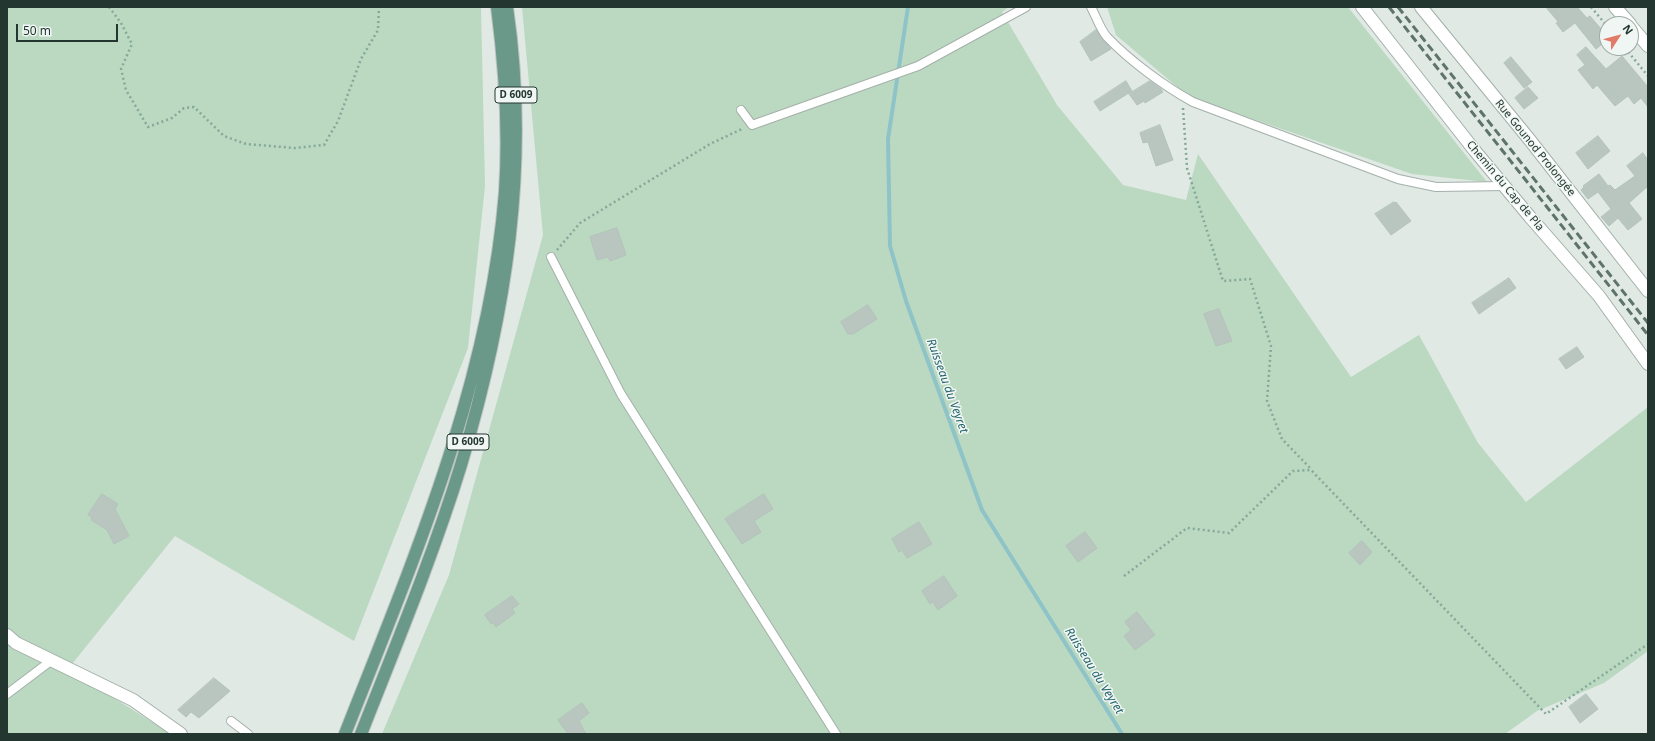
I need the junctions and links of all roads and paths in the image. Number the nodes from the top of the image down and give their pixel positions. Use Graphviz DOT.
graph roads {
  1 [pos="109,7"];
  2 [pos="380,7"];
  3 [pos="497,7"];
  4 [pos="507,7"];
  5 [pos="1026,7"];
  6 [pos="1091,7"];
  7 [pos="1362,7"];
  8 [pos="1421,7"];
  9 [pos="1591,7"];
  10 [pos="1615,7"];
  11 [pos="1599,16"];
  12 [pos="1622,16"];
  13 [pos="1639,36"];
  14 [pos="1648,46"];
  15 [pos="1632,56"];
  16 [pos="1648,76"];
  17 [pos="1183,97"];
  18 [pos="741,110"];
  19 [pos="752,125"];
  20 [pos="1505,186"];
  21 [pos="551,256"];
  22 [pos="1648,290"];
  23 [pos="1648,364"];
  24 [pos="1311,470"];
  25 [pos="1124,576"];
  26 [pos="7,635"];
  27 [pos="1648,644"];
  28 [pos="52,660"];
  29 [pos="7,694"];
  30 [pos="231,721"];
  31 [pos="181,734"];
  32 [pos="248,734"];
  33 [pos="345,734"];
  34 [pos="361,734"];
  35 [pos="836,734"];
  1 -- 2 [label="path"];
  3 -- 33 [label="main road, D 6009"];
  4 -- 34 [label="main road, D 6009"];
  5 -- 19 [label="lane"];
  6 -- 17 [label="lane"];
  7 -- 20 [label="street, Chemin du Cap de Pla"];
  8 -- 22 [label="street, Rue Gounod Prolongée"];
  9 -- 11 [label="path"];
  10 -- 12 [label="street"];
  13 -- 14 [label="street"];
  15 -- 16 [label="path"];
  17 -- 20 [label="lane"];
  17 -- 24 [label="path"];
  18 -- 19 [label="lane"];
  19 -- 21 [label="path"];
  20 -- 23 [label="street, Chemin du Cap de Pla"];
  21 -- 35 [label="lane"];
  24 -- 25 [label="path"];
  24 -- 27 [label="path"];
  26 -- 28 [label="street"];
  28 -- 29 [label="lane"];
  28 -- 31 [label="street"];
  30 -- 32 [label="lane"];
}
